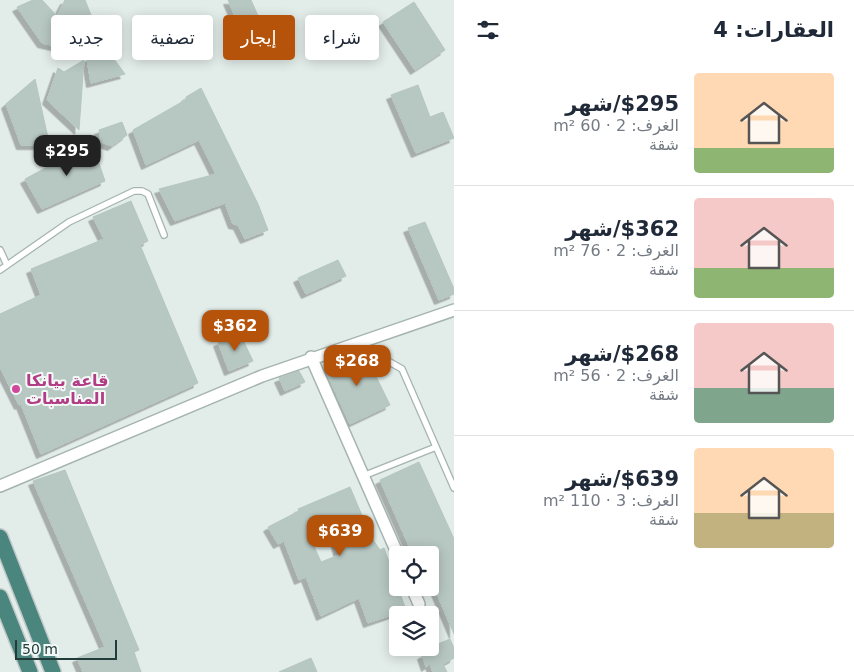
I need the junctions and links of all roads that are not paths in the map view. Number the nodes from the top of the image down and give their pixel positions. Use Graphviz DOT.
graph roads {
  1 [pos="164,235"];
  2 [pos="0,250"];
  3 [pos="7,266"];
  4 [pos="0,270"];
  5 [pos="454,310"];
  6 [pos="355,342"];
  7 [pos="311,357"];
  8 [pos="436,447"];
  9 [pos="363,476"];
  10 [pos="0,486"];
  11 [pos="454,488"];
  12 [pos="0,537"];
  13 [pos="394,546"];
  14 [pos="416,596"];
  15 [pos="0,597"];
  16 [pos="420,604"];
  17 [pos="30,672"];
  18 [pos="53,672"];
  1 -- 3 [label="lane"];
  2 -- 3 [label="lane"];
  3 -- 4 [label="lane"];
  5 -- 6 [label="street"];
  6 -- 7 [label="street"];
  6 -- 8 [label="lane"];
  7 -- 9 [label="street"];
  7 -- 10 [label="street"];
  8 -- 9 [label="lane"];
  8 -- 11 [label="lane"];
  9 -- 13 [label="street"];
  12 -- 18 [label="highway"];
  14 -- 16 [label="street"];
  15 -- 17 [label="highway"];
}
